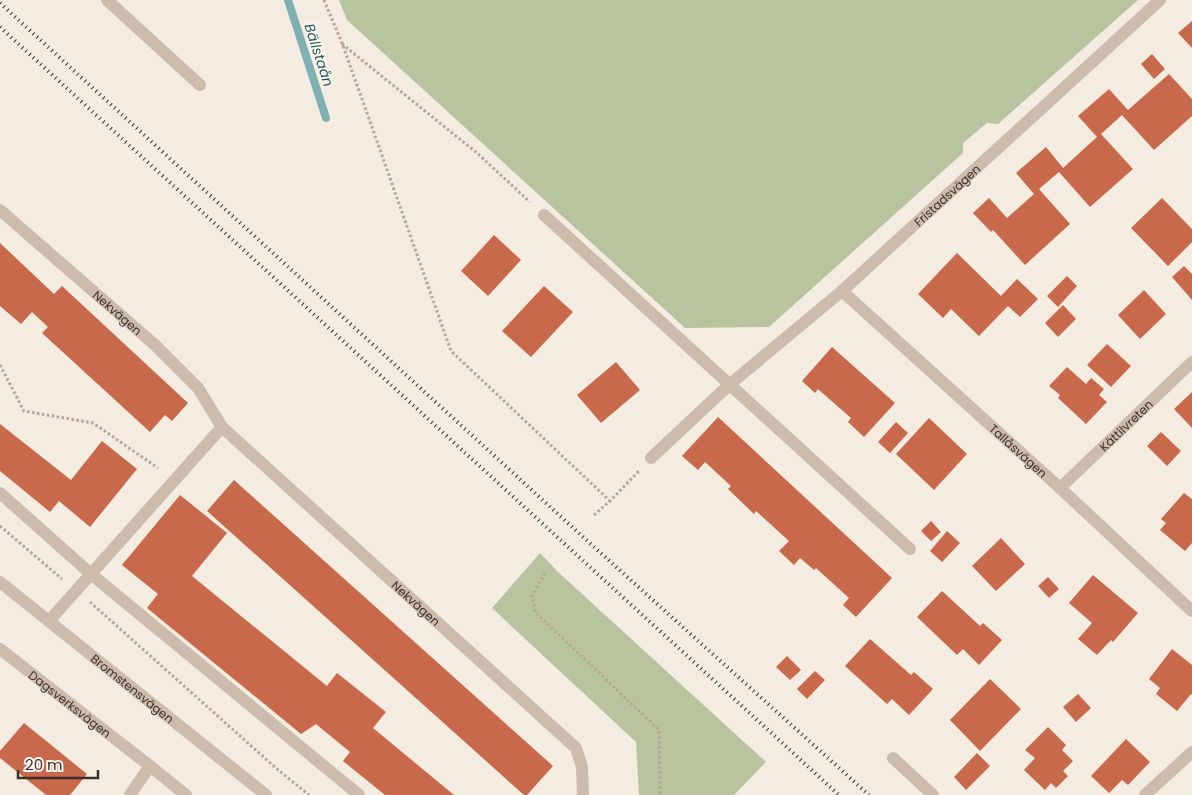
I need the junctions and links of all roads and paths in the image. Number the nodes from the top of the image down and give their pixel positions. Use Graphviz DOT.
graph roads {
  1 [pos="107,0"];
  2 [pos="324,0"];
  3 [pos="1160,0"];
  4 [pos="342,43"];
  5 [pos="200,85"];
  6 [pos="0,210"];
  7 [pos="544,215"];
  8 [pos="842,291"];
  9 [pos="1192,362"];
  10 [pos="0,365"];
  11 [pos="729,385"];
  12 [pos="222,427"];
  13 [pos="651,458"];
  14 [pos="175,480"];
  15 [pos="1060,488"];
  16 [pos="0,492"];
  17 [pos="610,501"];
  18 [pos="594,515"];
  19 [pos="0,526"];
  20 [pos="910,549"];
  21 [pos="545,573"];
  22 [pos="91,574"];
  23 [pos="0,582"];
  24 [pos="76,590"];
  25 [pos="1192,611"];
  26 [pos="49,621"];
  27 [pos="0,649"];
  28 [pos="1192,752"];
  29 [pos="893,758"];
  30 [pos="150,766"];
  31 [pos="130,795"];
  32 [pos="186,795"];
  33 [pos="266,795"];
  34 [pos="309,795"];
  35 [pos="359,795"];
  36 [pos="583,795"];
  37 [pos="660,795"];
  38 [pos="933,795"];
  39 [pos="1145,795"];
  1 -- 5 [label="street"];
  2 -- 4 [label="path"];
  3 -- 8 [label="street, Fristadsvägen"];
  4 -- 7 [label="path"];
  4 -- 17 [label="path"];
  6 -- 12 [label="street, Nekvägen"];
  7 -- 11 [label="street"];
  8 -- 11 [label="street, Fristadsvägen"];
  8 -- 15 [label="street, Tallåsvägen"];
  9 -- 15 [label="street, Kättilvreten"];
  10 -- 14 [label="path"];
  11 -- 13 [label="street, Fristadsvägen"];
  11 -- 20 [label="street"];
  12 -- 14 [label="street"];
  12 -- 36 [label="street, Nekvägen"];
  13 -- 17 [label="path"];
  14 -- 22 [label="street"];
  15 -- 25 [label="street, Tallåsvägen"];
  16 -- 22 [label="street"];
  17 -- 18 [label="path"];
  19 -- 24 [label="path"];
  21 -- 37 [label="path"];
  22 -- 24 [label="street"];
  22 -- 35 [label="street"];
  23 -- 26 [label="street, Bromstensvägen"];
  24 -- 26 [label="street"];
  24 -- 34 [label="path"];
  26 -- 33 [label="street, Bromstensvägen"];
  27 -- 30 [label="street, Dagsverksvägen"];
  28 -- 39 [label="street"];
  29 -- 38 [label="street"];
  30 -- 31 [label="street"];
  30 -- 32 [label="street, Dagsverksvägen"];
}
